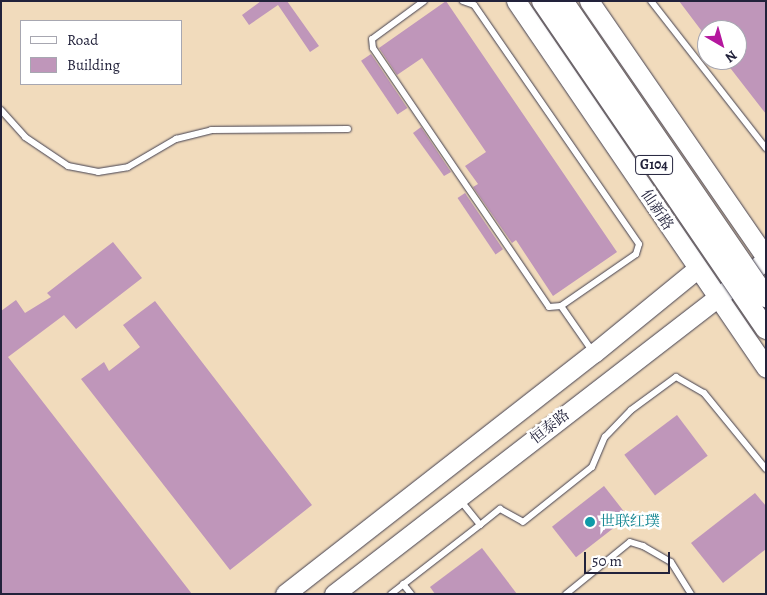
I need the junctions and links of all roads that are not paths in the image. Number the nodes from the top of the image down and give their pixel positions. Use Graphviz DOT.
graph roads {
  1 [pos="424,1"];
  2 [pos="463,1"];
  3 [pos="516,1"];
  4 [pos="542,1"];
  5 [pos="563,1"];
  6 [pos="589,1"];
  7 [pos="651,1"];
  8 [pos="1,110"];
  9 [pos="348,129"];
  10 [pos="766,148"];
  11 [pos="766,259"];
  12 [pos="697,269"];
  13 [pos="766,297"];
  14 [pos="718,298"];
  15 [pos="561,306"];
  16 [pos="766,329"];
  17 [pos="594,353"];
  18 [pos="766,368"];
  19 [pos="766,469"];
  20 [pos="458,497"];
  21 [pos="480,525"];
  22 [pos="403,584"];
  23 [pos="285,594"];
  24 [pos="334,594"];
  25 [pos="391,594"];
  26 [pos="410,594"];
  27 [pos="566,594"];
  28 [pos="691,594"];
  1 -- 15 [label="lane"];
  2 -- 15 [label="lane"];
  3 -- 12 [label="street, 仙新路"];
  4 -- 16 [label="main road, 仙新路 / G104, bridge"];
  5 -- 13 [label="main road, bridge"];
  6 -- 11 [label="street"];
  7 -- 10 [label="lane"];
  8 -- 9 [label="lane"];
  11 -- 14 [label="street, 恒泰路"];
  12 -- 14 [label="street, 仙新路"];
  12 -- 17 [label="street, 恒泰路"];
  14 -- 18 [label="street, 仙新路"];
  14 -- 20 [label="street, 恒泰路"];
  15 -- 17 [label="lane"];
  17 -- 23 [label="street, 恒泰路"];
  19 -- 21 [label="lane"];
  20 -- 21 [label="lane"];
  20 -- 24 [label="street, 恒泰路"];
  21 -- 22 [label="lane"];
  22 -- 25 [label="lane"];
  22 -- 26 [label="lane"];
  27 -- 28 [label="lane"];
}
